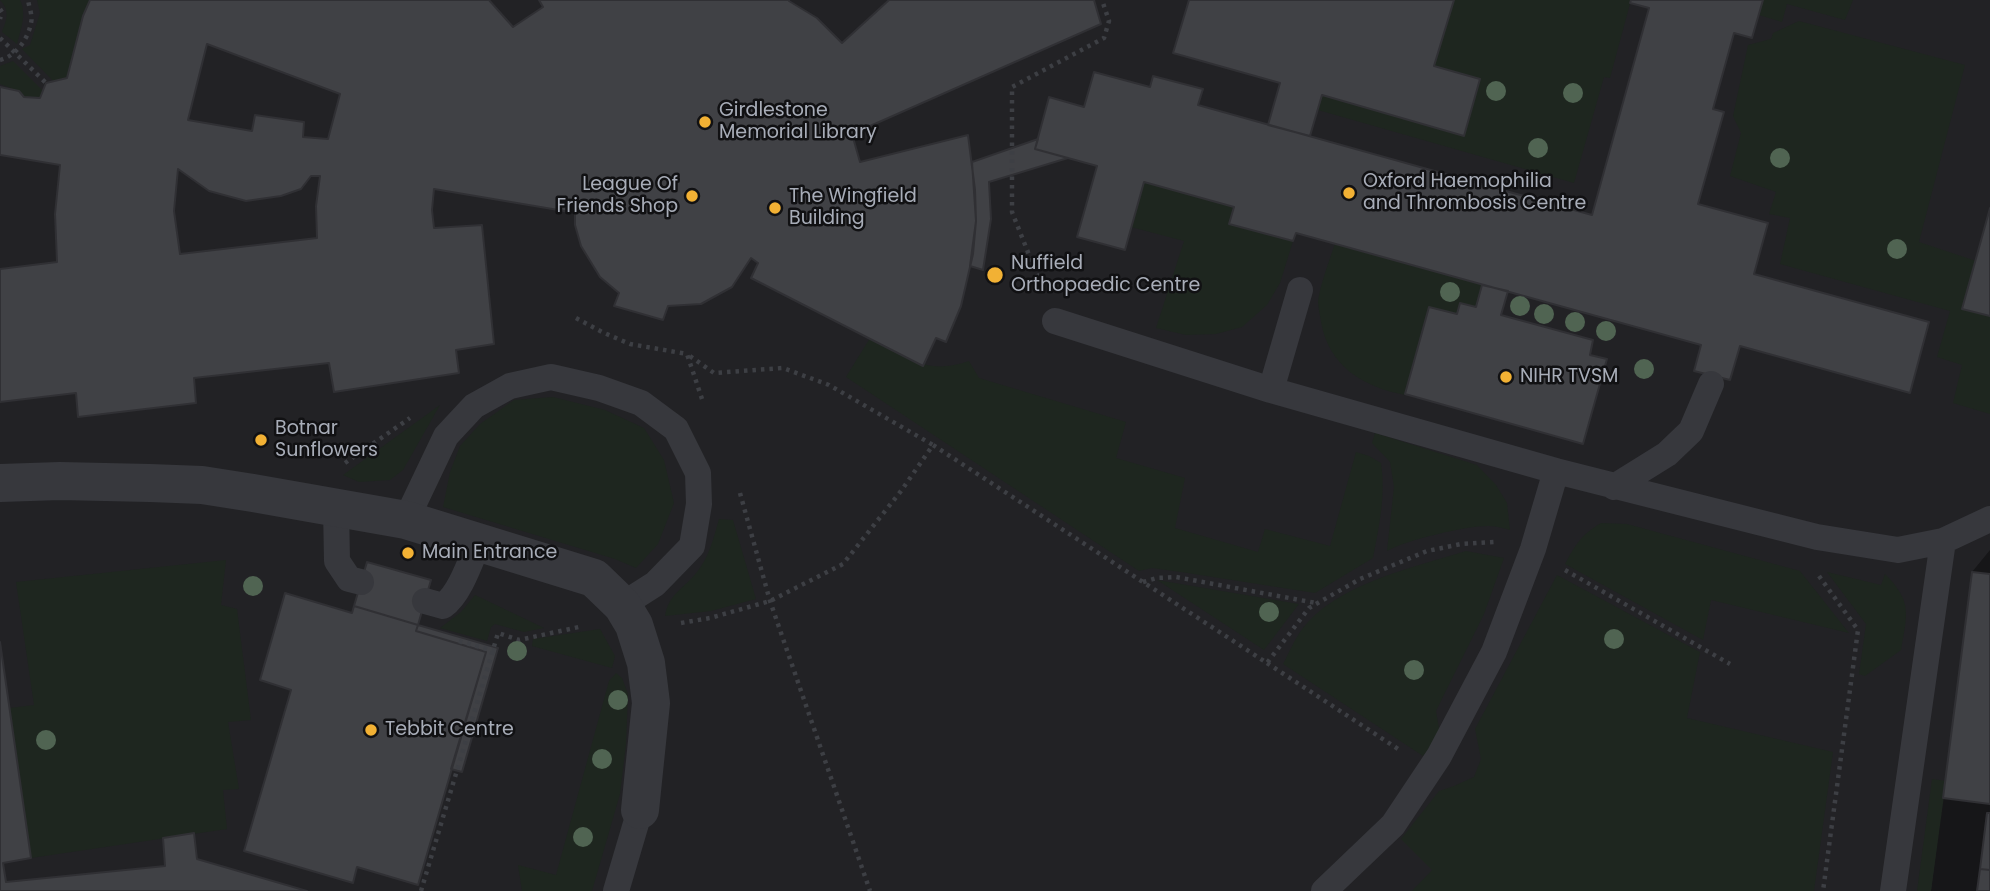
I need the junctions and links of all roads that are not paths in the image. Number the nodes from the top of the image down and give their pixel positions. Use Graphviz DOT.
graph roads {
  1 [pos="1300,290"];
  2 [pos="1055,321"];
  3 [pos="1711,383"];
  4 [pos="1271,390"];
  5 [pos="1556,471"];
  6 [pos="0,483"];
  7 [pos="1614,487"];
  8 [pos="336,507"];
  9 [pos="1990,519"];
  10 [pos="407,520"];
  11 [pos="479,541"];
  12 [pos="1943,541"];
  13 [pos="361,582"];
  14 [pos="425,601"];
  15 [pos="622,605"];
  16 [pos="640,810"];
  17 [pos="616,891"];
  18 [pos="1324,891"];
  19 [pos="1893,891"];
  1 -- 4 [label="lane"];
  2 -- 4 [label="lane"];
  3 -- 7 [label="lane"];
  4 -- 5 [label="lane"];
  5 -- 7 [label="lane"];
  5 -- 18 [label="lane"];
  6 -- 8 [label="street"];
  7 -- 12 [label="lane"];
  8 -- 10 [label="street"];
  8 -- 13 [label="lane"];
  9 -- 12 [label="lane"];
  10 -- 11 [label="street"];
  10 -- 15 [label="lane"];
  11 -- 14 [label="lane"];
  11 -- 15 [label="street"];
  12 -- 19 [label="lane"];
  15 -- 16 [label="street"];
  16 -- 17 [label="lane"];
}
